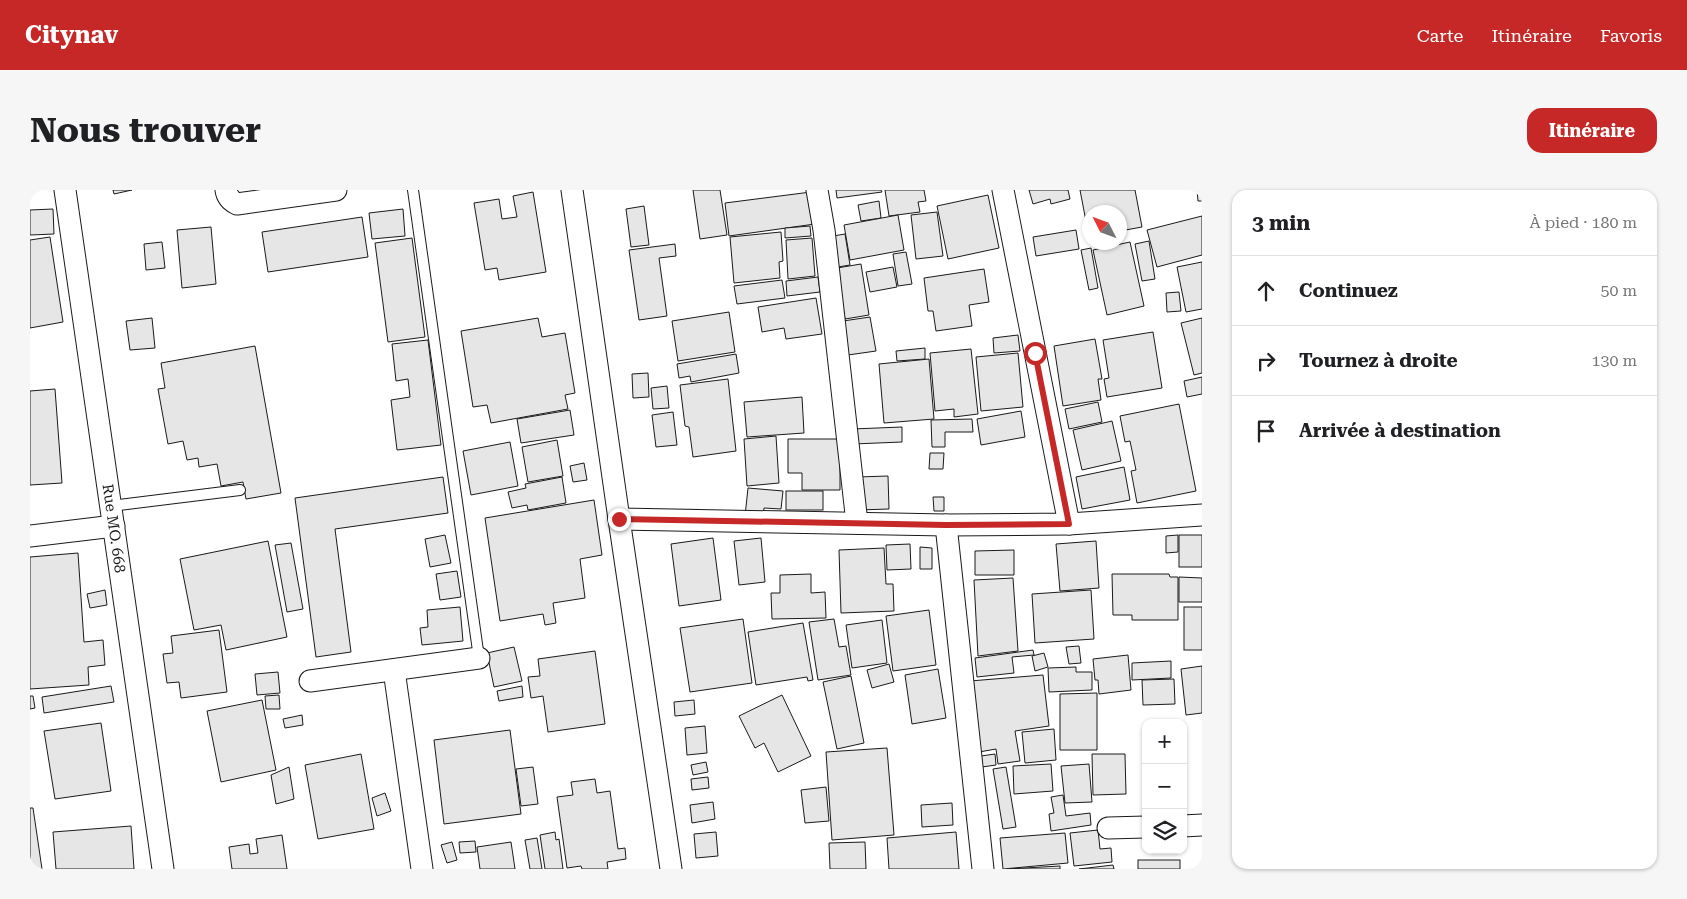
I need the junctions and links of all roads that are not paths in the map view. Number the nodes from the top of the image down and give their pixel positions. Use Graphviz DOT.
graph roads {
  1 [pos="65,190"];
  2 [pos="226,190"];
  3 [pos="336,190"];
  4 [pos="413,190"];
  5 [pos="572,190"];
  6 [pos="817,190"];
  7 [pos="1003,190"];
  8 [pos="240,490"];
  9 [pos="1202,515"];
  10 [pos="112,516"];
  11 [pos="619,519"];
  12 [pos="857,523"];
  13 [pos="1069,524"];
  14 [pos="946,525"];
  15 [pos="30,536"];
  16 [pos="479,658"];
  17 [pos="394,670"];
  18 [pos="310,681"];
  19 [pos="1202,825"];
  20 [pos="1187,826"];
  21 [pos="1142,827"];
  22 [pos="1108,828"];
  23 [pos="163,869"];
  24 [pos="422,869"];
  25 [pos="672,869"];
  26 [pos="983,869"];
  1 -- 10 [label="street, Rue MO. 668"];
  2 -- 3 [label="street"];
  4 -- 16 [label="lane"];
  5 -- 11 [label="street"];
  6 -- 12 [label="street"];
  7 -- 13 [label="street"];
  8 -- 10 [label="lane"];
  9 -- 13 [label="street"];
  10 -- 15 [label="street"];
  10 -- 23 [label="street, Rue MO. 668"];
  11 -- 12 [label="street"];
  11 -- 25 [label="street"];
  12 -- 14 [label="street"];
  13 -- 14 [label="street"];
  14 -- 26 [label="street"];
  16 -- 17 [label="street"];
  17 -- 18 [label="street"];
  17 -- 24 [label="street"];
  19 -- 20 [label="street"];
  21 -- 22 [label="street"];
}
